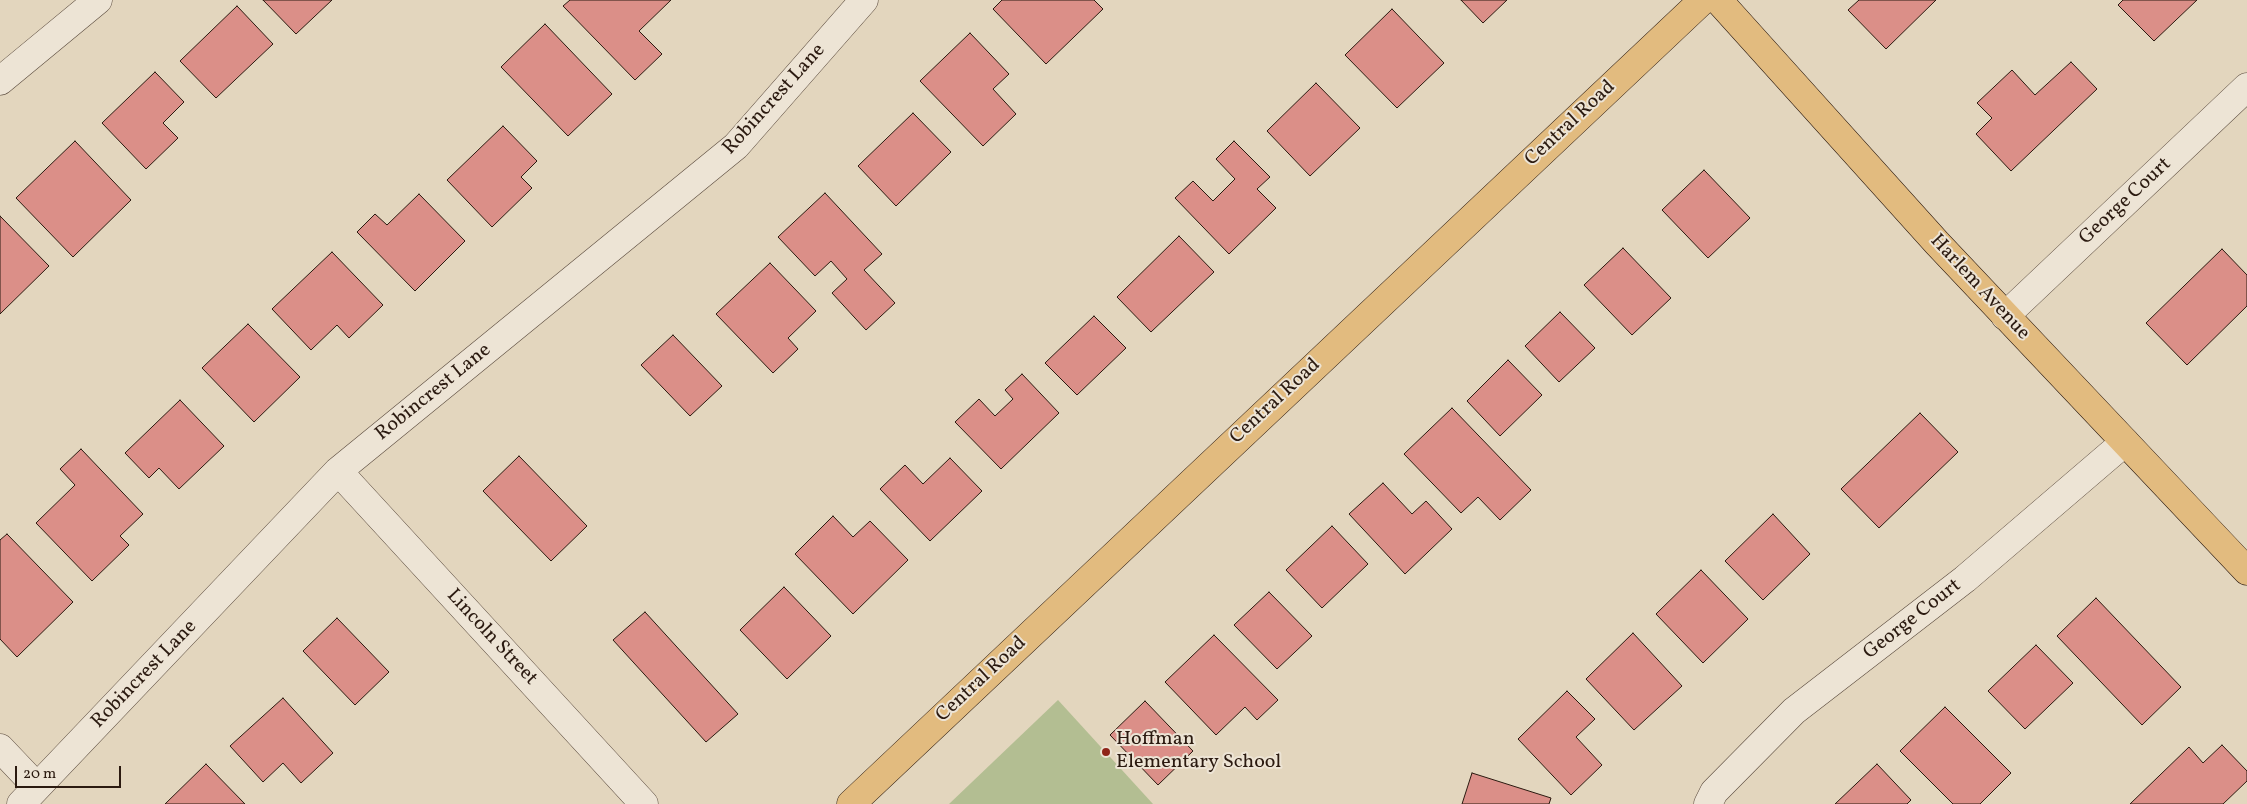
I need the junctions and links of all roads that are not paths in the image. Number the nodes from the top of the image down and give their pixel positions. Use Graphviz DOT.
graph roads {
  1 [pos="98,0"];
  2 [pos="864,0"];
  3 [pos="1703,0"];
  4 [pos="1718,0"];
  5 [pos="0,80"];
  6 [pos="2247,87"];
  7 [pos="2005,316"];
  8 [pos="2125,442"];
  9 [pos="338,471"];
  10 [pos="2247,571"];
  11 [pos="0,748"];
  12 [pos="29,796"];
  13 [pos="644,804"];
  14 [pos="851,804"];
  15 [pos="1708,804"];
  1 -- 5 [label="street"];
  2 -- 9 [label="street, Robincrest Lane"];
  3 -- 14 [label="main road, Central Road"];
  4 -- 7 [label="main road, Harlem Avenue"];
  6 -- 7 [label="street, George Court"];
  7 -- 8 [label="main road, Harlem Avenue"];
  8 -- 10 [label="main road, Harlem Avenue"];
  8 -- 15 [label="street, George Court"];
  9 -- 12 [label="street, Robincrest Lane"];
  9 -- 13 [label="street, Lincoln Street"];
  11 -- 12 [label="street"];
}
